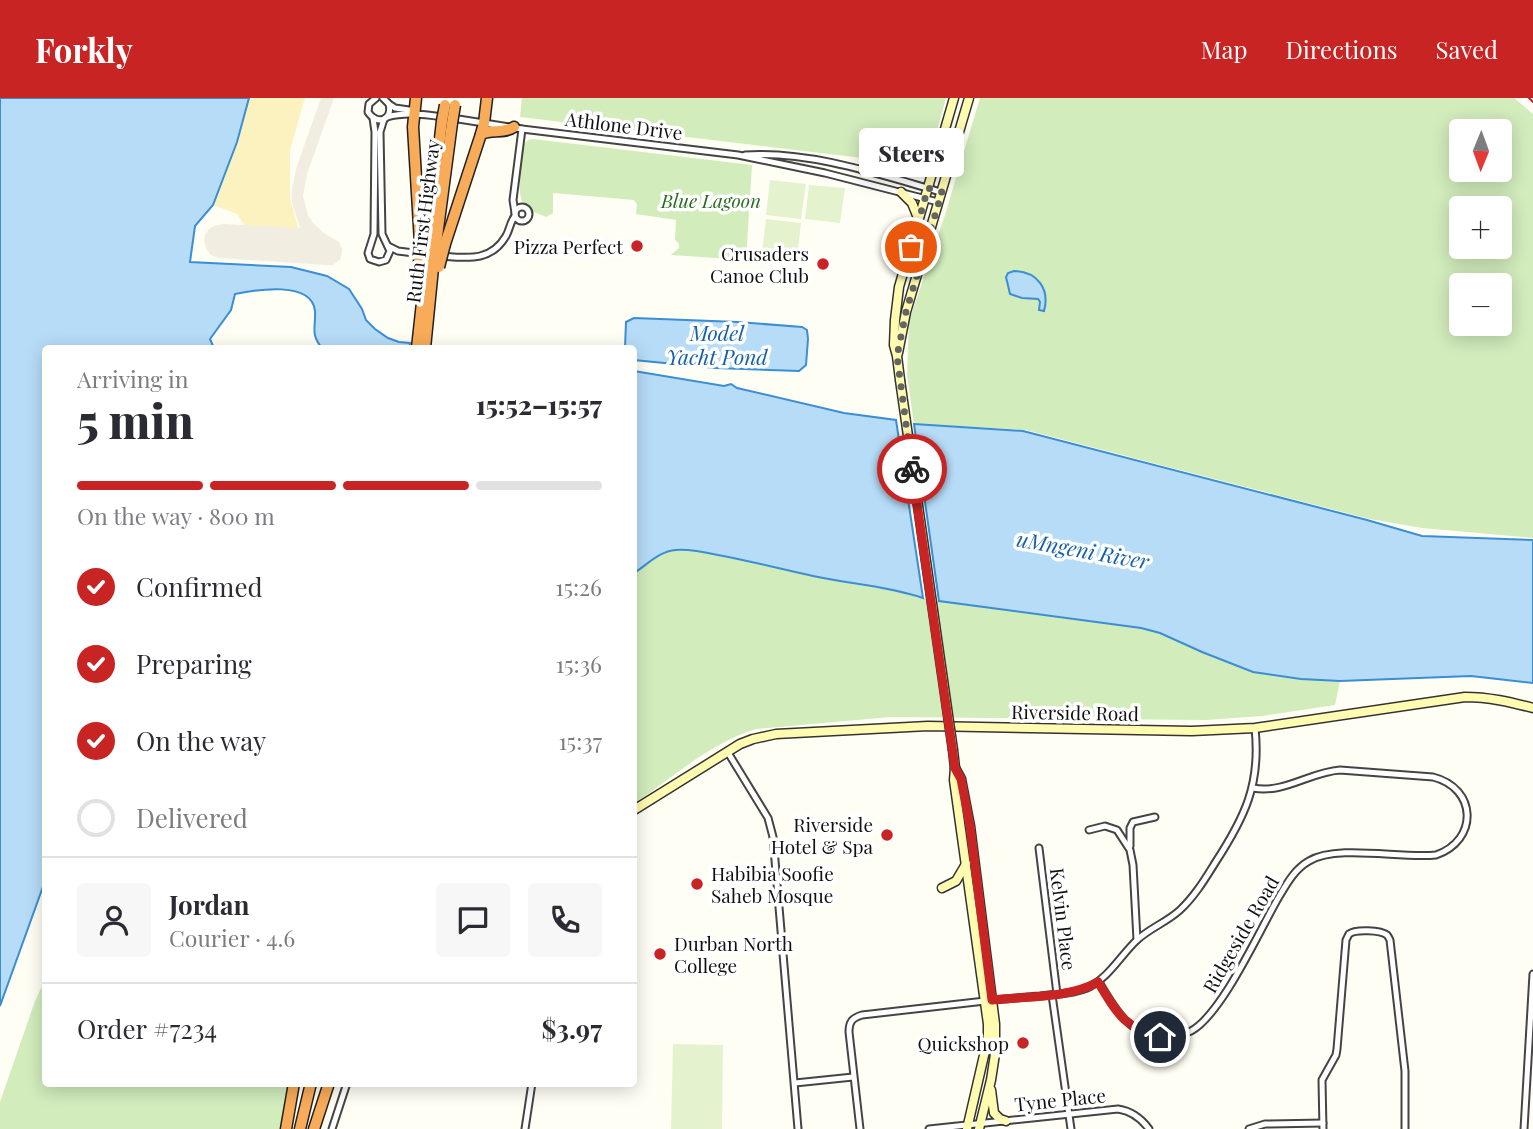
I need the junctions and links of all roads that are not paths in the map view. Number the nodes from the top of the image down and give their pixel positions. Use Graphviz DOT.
graph roads {
  1 [pos="376,98"];
  2 [pos="416,98"];
  3 [pos="487,98"];
  4 [pos="954,98"];
  5 [pos="969,98"];
  6 [pos="387,100"];
  7 [pos="451,102"];
  8 [pos="417,113"];
  9 [pos="373,118"];
  10 [pos="385,118"];
  11 [pos="484,123"];
  12 [pos="518,128"];
  13 [pos="481,134"];
  14 [pos="940,146"];
  15 [pos="738,156"];
  16 [pos="862,169"];
  17 [pos="928,188"];
  18 [pos="901,192"];
  19 [pos="942,192"];
  20 [pos="514,193"];
  21 [pos="925,199"];
  22 [pos="938,202"];
  23 [pos="522,207"];
  24 [pos="515,214"];
  25 [pos="918,221"];
  26 [pos="432,243"];
  27 [pos="388,246"];
  28 [pos="429,266"];
  29 [pos="422,324"];
  30 [pos="418,345"];
  31 [pos="425,345"];
  32 [pos="897,356"];
  33 [pos="1533,708"];
  34 [pos="1255,728"];
  35 [pos="727,751"];
  36 [pos="955,768"];
  37 [pos="1253,788"];
  38 [pos="637,808"];
  39 [pos="1155,817"];
  40 [pos="1089,830"];
  41 [pos="1039,848"];
  42 [pos="1130,850"];
  43 [pos="966,864"];
  44 [pos="942,888"];
  45 [pos="1137,940"];
  46 [pos="1533,974"];
  47 [pos="1098,982"];
  48 [pos="1055,994"];
  49 [pos="989,1001"];
  50 [pos="1520,1043"];
  51 [pos="1528,1044"];
  52 [pos="853,1077"];
  53 [pos="1529,1079"];
  54 [pos="991,1080"];
  55 [pos="795,1083"];
  56 [pos="293,1087"];
  57 [pos="311,1087"];
  58 [pos="323,1087"];
  59 [pos="328,1087"];
  60 [pos="346,1087"];
  61 [pos="531,1087"];
  62 [pos="1069,1114"];
  63 [pos="1006,1121"];
  64 [pos="979,1126"];
  65 [pos="1323,1126"];
  66 [pos="967,1127"];
  67 [pos="286,1129"];
  68 [pos="300,1129"];
  69 [pos="313,1129"];
  70 [pos="332,1129"];
  71 [pos="525,1129"];
  72 [pos="798,1129"];
  73 [pos="860,1129"];
  74 [pos="929,1129"];
  75 [pos="1071,1129"];
  76 [pos="1149,1129"];
  77 [pos="1249,1129"];
  78 [pos="1405,1129"];
  79 [pos="1524,1129"];
  1 -- 9 [label="street"];
  2 -- 8 [label="highway"];
  3 -- 11 [label="highway"];
  4 -- 14 [label="main road"];
  5 -- 19 [label="main road"];
  6 -- 8 [label="street, Athlone Drive"];
  6 -- 10 [label="street"];
  7 -- 26 [label="highway, Ruth First Highway, bridge"];
  8 -- 10 [label="street, Athlone Drive"];
  8 -- 11 [label="street, Athlone Drive"];
  8 -- 26 [label="highway"];
  9 -- 10 [label="street, Athlone Drive"];
  9 -- 27 [label="street"];
  10 -- 27 [label="street"];
  11 -- 12 [label="street, Athlone Drive"];
  11 -- 13 [label="highway"];
  12 -- 13 [label="highway"];
  12 -- 15 [label="street, Athlone Drive"];
  12 -- 20 [label="street"];
  13 -- 26 [label="highway"];
  14 -- 16 [label="main road"];
  14 -- 17 [label="main road"];
  15 -- 16 [label="street, Athlone Drive"];
  15 -- 18 [label="street, Athlone Drive"];
  16 -- 17 [label="street, Athlone Drive"];
  17 -- 19 [label="street, Athlone Drive"];
  17 -- 21 [label="main road"];
  18 -- 21 [label="street, Athlone Drive"];
  18 -- 25 [label="main road"];
  19 -- 22 [label="main road"];
  20 -- 23 [label="street"];
  20 -- 24 [label="street"];
  21 -- 22 [label="street, Athlone Drive"];
  21 -- 25 [label="main road"];
  22 -- 32 [label="main road"];
  23 -- 24 [label="street"];
  23 -- 24 [label="street"];
  24 -- 27 [label="street"];
  25 -- 32 [label="main road"];
  26 -- 28 [label="highway, Ruth First Highway, bridge"];
  26 -- 28 [label="highway, bridge"];
  28 -- 29 [label="highway, Ruth First Highway"];
  29 -- 30 [label="highway, Ruth First Highway"];
  29 -- 31 [label="highway, Ruth First Highway"];
  32 -- 36 [label="main road, bridge"];
  33 -- 34 [label="main road, Riverside Road"];
  34 -- 35 [label="main road, Riverside Road"];
  34 -- 37 [label="street"];
  35 -- 38 [label="main road, Riverside Road"];
  35 -- 55 [label="street"];
  36 -- 43 [label="main road"];
  36 -- 49 [label="main road"];
  37 -- 45 [label="street"];
  37 -- 47 [label="street, Ridgeside Road"];
  39 -- 42 [label="street"];
  40 -- 42 [label="street"];
  41 -- 48 [label="street, Kelvin Place"];
  42 -- 45 [label="street"];
  43 -- 44 [label="main road"];
  43 -- 49 [label="main road"];
  45 -- 47 [label="street"];
  46 -- 51 [label="street"];
  47 -- 48 [label="street"];
  48 -- 49 [label="street"];
  48 -- 62 [label="street, Kelvin Place"];
  49 -- 52 [label="street"];
  49 -- 54 [label="main road"];
  49 -- 66 [label="main road"];
  50 -- 51 [label="street"];
  51 -- 53 [label="street"];
  52 -- 55 [label="street"];
  52 -- 73 [label="street"];
  53 -- 79 [label="street"];
  54 -- 63 [label="main road"];
  54 -- 64 [label="main road"];
  55 -- 72 [label="street"];
  56 -- 67 [label="highway"];
  57 -- 68 [label="highway"];
  58 -- 69 [label="highway"];
  59 -- 69 [label="highway"];
  60 -- 70 [label="street"];
  61 -- 71 [label="street"];
  62 -- 63 [label="street, Tyne Place"];
  62 -- 75 [label="street, Kelvin Place"];
  62 -- 76 [label="street, Tyne Place"];
  63 -- 64 [label="street, Tyne Place"];
  64 -- 66 [label="street, Tyne Place"];
  65 -- 77 [label="street"];
  65 -- 78 [label="street"];
  66 -- 74 [label="street, Tyne Place"];
}
